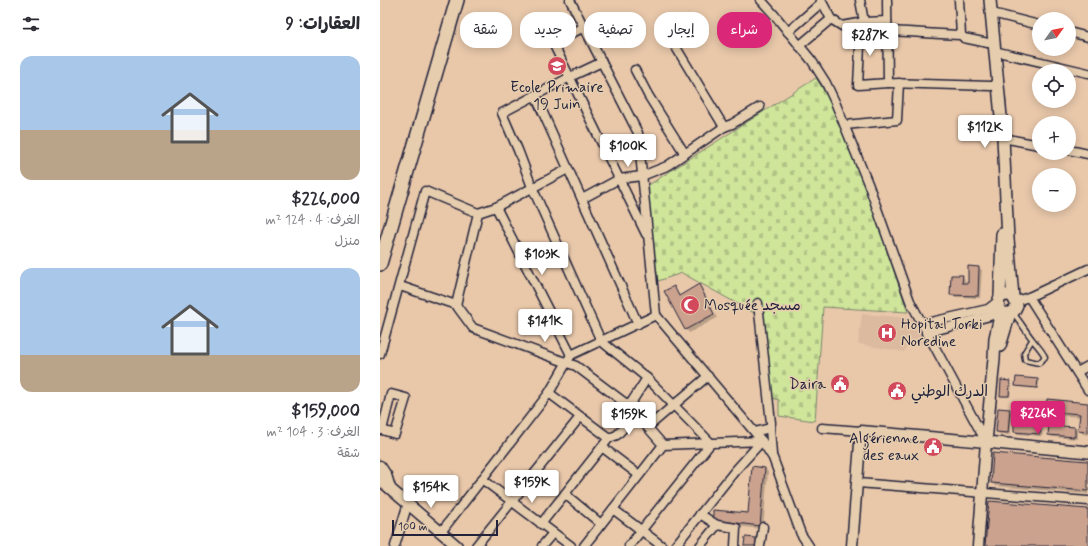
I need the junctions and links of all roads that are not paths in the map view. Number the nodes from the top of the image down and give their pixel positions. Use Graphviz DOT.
graph roads {
  1 [pos="457,0"];
  2 [pos="570,0"];
  3 [pos="761,0"];
  4 [pos="860,0"];
  5 [pos="887,0"];
  6 [pos="959,0"];
  7 [pos="983,0"];
  8 [pos="990,0"];
  9 [pos="821,2"];
  10 [pos="992,13"];
  11 [pos="831,19"];
  12 [pos="887,21"];
  13 [pos="860,23"];
  14 [pos="1032,23"];
  15 [pos="584,27"];
  16 [pos="887,31"];
  17 [pos="788,32"];
  18 [pos="1076,34"];
  19 [pos="961,35"];
  20 [pos="1088,37"];
  21 [pos="800,46"];
  22 [pos="991,47"];
  23 [pos="595,48"];
  24 [pos="677,49"];
  25 [pos="602,62"];
  26 [pos="635,70"];
  27 [pos="1088,73"];
  28 [pos="570,77"];
  29 [pos="888,83"];
  30 [pos="899,83"];
  31 [pos="991,86"];
  32 [pos="535,95"];
  33 [pos="760,107"];
  34 [pos="844,125"];
  35 [pos="724,127"];
  36 [pos="1003,138"];
  37 [pos="1032,144"];
  38 [pos="1076,151"];
  39 [pos="685,154"];
  40 [pos="1088,154"];
  41 [pos="568,168"];
  42 [pos="642,176"];
  43 [pos="619,179"];
  44 [pos="532,187"];
  45 [pos="582,198"];
  46 [pos="496,206"];
  47 [pos="478,213"];
  48 [pos="649,240"];
  49 [pos="380,264"];
  50 [pos="1088,269"];
  51 [pos="400,286"];
  52 [pos="1029,297"];
  53 [pos="758,303"];
  54 [pos="456,305"];
  55 [pos="1007,306"];
  56 [pos="656,315"];
  57 [pos="638,324"];
  58 [pos="922,324"];
  59 [pos="926,333"];
  60 [pos="1032,340"];
  61 [pos="601,341"];
  62 [pos="380,354"];
  63 [pos="569,358"];
  64 [pos="1088,366"];
  65 [pos="1077,372"];
  66 [pos="708,376"];
  67 [pos="647,378"];
  68 [pos="1088,390"];
  69 [pos="549,394"];
  70 [pos="673,405"];
  71 [pos="629,406"];
  72 [pos="636,414"];
  73 [pos="580,416"];
  74 [pos="648,427"];
  75 [pos="770,428"];
  76 [pos="822,428"];
  77 [pos="381,430"];
  78 [pos="861,431"];
  79 [pos="755,432"];
  80 [pos="609,438"];
  81 [pos="762,441"];
  82 [pos="986,442"];
  83 [pos="711,443"];
  84 [pos="663,445"];
  85 [pos="602,446"];
  86 [pos="1088,452"];
  87 [pos="773,458"];
  88 [pos="380,466"];
  89 [pos="380,474"];
  90 [pos="639,476"];
  91 [pos="482,479"];
  92 [pos="380,480"];
  93 [pos="858,483"];
  94 [pos="390,488"];
  95 [pos="983,493"];
  96 [pos="565,494"];
  97 [pos="1088,501"];
  98 [pos="512,502"];
  99 [pos="408,503"];
  100 [pos="613,509"];
  101 [pos="700,514"];
  102 [pos="541,524"];
  103 [pos="602,524"];
  104 [pos="717,525"];
  105 [pos="763,527"];
  106 [pos="642,530"];
  107 [pos="441,532"];
  108 [pos="553,532"];
  109 [pos="395,546"];
  110 [pos="456,546"];
  111 [pos="476,546"];
  112 [pos="542,546"];
  113 [pos="571,546"];
  114 [pos="584,546"];
  115 [pos="629,546"];
  116 [pos="662,546"];
  117 [pos="676,546"];
  118 [pos="700,546"];
  119 [pos="735,546"];
  120 [pos="760,546"];
  121 [pos="809,546"];
  122 [pos="852,546"];
  123 [pos="978,546"];
  1 -- 49 [label="main road"];
  2 -- 15 [label="street"];
  3 -- 17 [label="street"];
  4 -- 13 [label="street"];
  5 -- 12 [label="street"];
  6 -- 19 [label="street"];
  7 -- 22 [label="main road"];
  8 -- 10 [label="main road"];
  9 -- 11 [label="street"];
  9 -- 17 [label="street"];
  10 -- 14 [label="street"];
  10 -- 22 [label="main road"];
  11 -- 13 [label="street"];
  11 -- 21 [label="street"];
  12 -- 13 [label="street"];
  12 -- 16 [label="street"];
  13 -- 29 [label="street"];
  15 -- 28 [label="street"];
  16 -- 19 [label="street"];
  16 -- 29 [label="street"];
  17 -- 21 [label="street"];
  18 -- 20 [label="street"];
  19 -- 22 [label="street"];
  21 -- 34 [label="street"];
  22 -- 27 [label="street"];
  22 -- 31 [label="main road"];
  22 -- 36 [label="main road"];
  23 -- 25 [label="street"];
  24 -- 35 [label="street"];
  25 -- 28 [label="street"];
  25 -- 42 [label="street"];
  26 -- 39 [label="street"];
  28 -- 32 [label="street"];
  28 -- 43 [label="street"];
  29 -- 30 [label="street"];
  30 -- 31 [label="street"];
  30 -- 34 [label="street"];
  31 -- 55 [label="main road"];
  32 -- 41 [label="street"];
  32 -- 44 [label="street"];
  33 -- 35 [label="street"];
  34 -- 58 [label="street"];
  35 -- 39 [label="street"];
  36 -- 37 [label="street"];
  36 -- 55 [label="main road"];
  38 -- 40 [label="street"];
  39 -- 42 [label="street"];
  41 -- 44 [label="street"];
  41 -- 45 [label="street"];
  42 -- 43 [label="street"];
  42 -- 48 [label="street"];
  43 -- 45 [label="street"];
  43 -- 48 [label="street"];
  44 -- 46 [label="street"];
  44 -- 61 [label="street"];
  45 -- 57 [label="street"];
  46 -- 47 [label="street"];
  46 -- 63 [label="street"];
  47 -- 51 [label="street"];
  47 -- 54 [label="street"];
  48 -- 56 [label="street"];
  50 -- 52 [label="street"];
  51 -- 54 [label="street"];
  51 -- 62 [label="street"];
  52 -- 55 [label="street"];
  52 -- 65 [label="street"];
  53 -- 75 [label="street"];
  54 -- 63 [label="street"];
  55 -- 58 [label="street"];
  55 -- 59 [label="street"];
  55 -- 60 [label="lane"];
  55 -- 82 [label="main road"];
  56 -- 57 [label="street"];
  56 -- 66 [label="street"];
  57 -- 61 [label="street"];
  58 -- 59 [label="street"];
  59 -- 82 [label="street"];
  60 -- 60 [label="lane"];
  61 -- 63 [label="street"];
  61 -- 67 [label="street"];
  63 -- 69 [label="street"];
  63 -- 71 [label="street"];
  64 -- 65 [label="street"];
  65 -- 68 [label="street"];
  66 -- 70 [label="street"];
  66 -- 79 [label="street"];
  67 -- 70 [label="street"];
  67 -- 71 [label="street"];
  69 -- 73 [label="street"];
  69 -- 91 [label="street"];
  70 -- 74 [label="street"];
  70 -- 83 [label="street"];
  71 -- 72 [label="street"];
  72 -- 74 [label="street"];
  72 -- 80 [label="street"];
  73 -- 80 [label="street"];
  73 -- 98 [label="street"];
  74 -- 84 [label="street"];
  75 -- 79 [label="street"];
  75 -- 87 [label="street"];
  76 -- 78 [label="street"];
  77 -- 77 [label="street"];
  78 -- 82 [label="street"];
  78 -- 93 [label="street"];
  79 -- 81 [label="street"];
  80 -- 85 [label="street"];
  81 -- 83 [label="street"];
  81 -- 87 [label="street"];
  81 -- 101 [label="street"];
  82 -- 86 [label="main road"];
  82 -- 95 [label="street"];
  83 -- 84 [label="street"];
  83 -- 106 [label="street"];
  84 -- 90 [label="street"];
  85 -- 90 [label="street"];
  85 -- 96 [label="street"];
  87 -- 121 [label="street"];
  88 -- 89 [label="street"];
  88 -- 94 [label="street"];
  90 -- 100 [label="street"];
  91 -- 98 [label="street"];
  91 -- 107 [label="street"];
  92 -- 94 [label="street"];
  93 -- 95 [label="street"];
  93 -- 122 [label="street"];
  94 -- 99 [label="street"];
  95 -- 97 [label="street"];
  95 -- 123 [label="street"];
  96 -- 102 [label="street"];
  96 -- 103 [label="street"];
  98 -- 102 [label="street"];
  98 -- 111 [label="street"];
  99 -- 107 [label="street"];
  99 -- 109 [label="street"];
  100 -- 103 [label="street"];
  100 -- 106 [label="street"];
  101 -- 104 [label="street"];
  101 -- 117 [label="street"];
  102 -- 108 [label="street"];
  103 -- 114 [label="street"];
  104 -- 118 [label="street"];
  104 -- 119 [label="street"];
  105 -- 120 [label="street"];
  106 -- 115 [label="street"];
  106 -- 116 [label="street"];
  107 -- 110 [label="street"];
  108 -- 112 [label="street"];
  108 -- 113 [label="street"];
}
